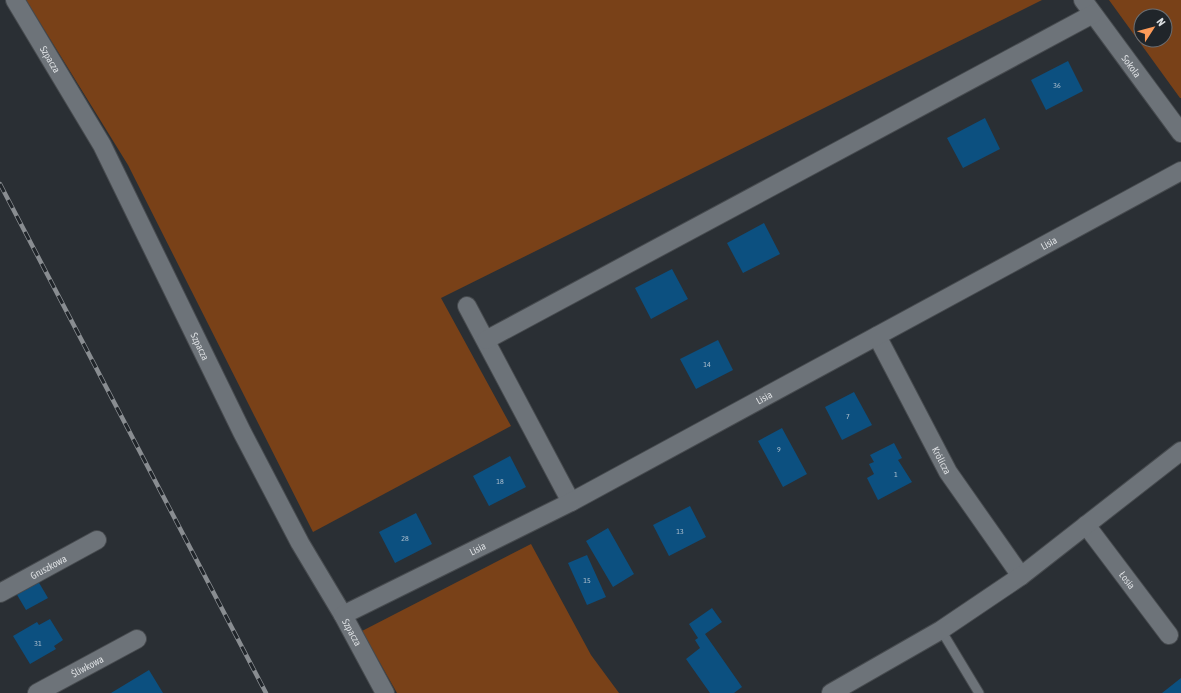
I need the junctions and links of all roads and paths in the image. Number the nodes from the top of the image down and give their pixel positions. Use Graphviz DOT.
graph roads {
  1 [pos="15,0"];
  2 [pos="1088,7"];
  3 [pos="1181,132"];
  4 [pos="1181,171"];
  5 [pos="467,306"];
  6 [pos="877,336"];
  7 [pos="486,340"];
  8 [pos="1181,451"];
  9 [pos="571,502"];
  10 [pos="1086,525"];
  11 [pos="97,540"];
  12 [pos="1021,576"];
  13 [pos="0,593"];
  14 [pos="343,615"];
  15 [pos="941,630"];
  16 [pos="1169,635"];
  17 [pos="137,640"];
  18 [pos="37,693"];
  19 [pos="385,693"];
  20 [pos="830,693"];
  21 [pos="979,693"];
  1 -- 14 [label="street, Szpacza"];
  2 -- 3 [label="street, Sokola"];
  2 -- 7 [label="street"];
  4 -- 6 [label="street, Lisia"];
  5 -- 7 [label="street"];
  6 -- 9 [label="street, Lisia"];
  6 -- 12 [label="street, Królicza"];
  7 -- 9 [label="street"];
  8 -- 10 [label="street"];
  9 -- 14 [label="street, Lisia"];
  10 -- 12 [label="street"];
  10 -- 16 [label="street, Łosia"];
  11 -- 13 [label="street, Gruszkowa"];
  12 -- 15 [label="street"];
  14 -- 19 [label="street, Szpacza"];
  15 -- 20 [label="street"];
  15 -- 21 [label="lane"];
  17 -- 18 [label="street, Śliwkowa"];
}
